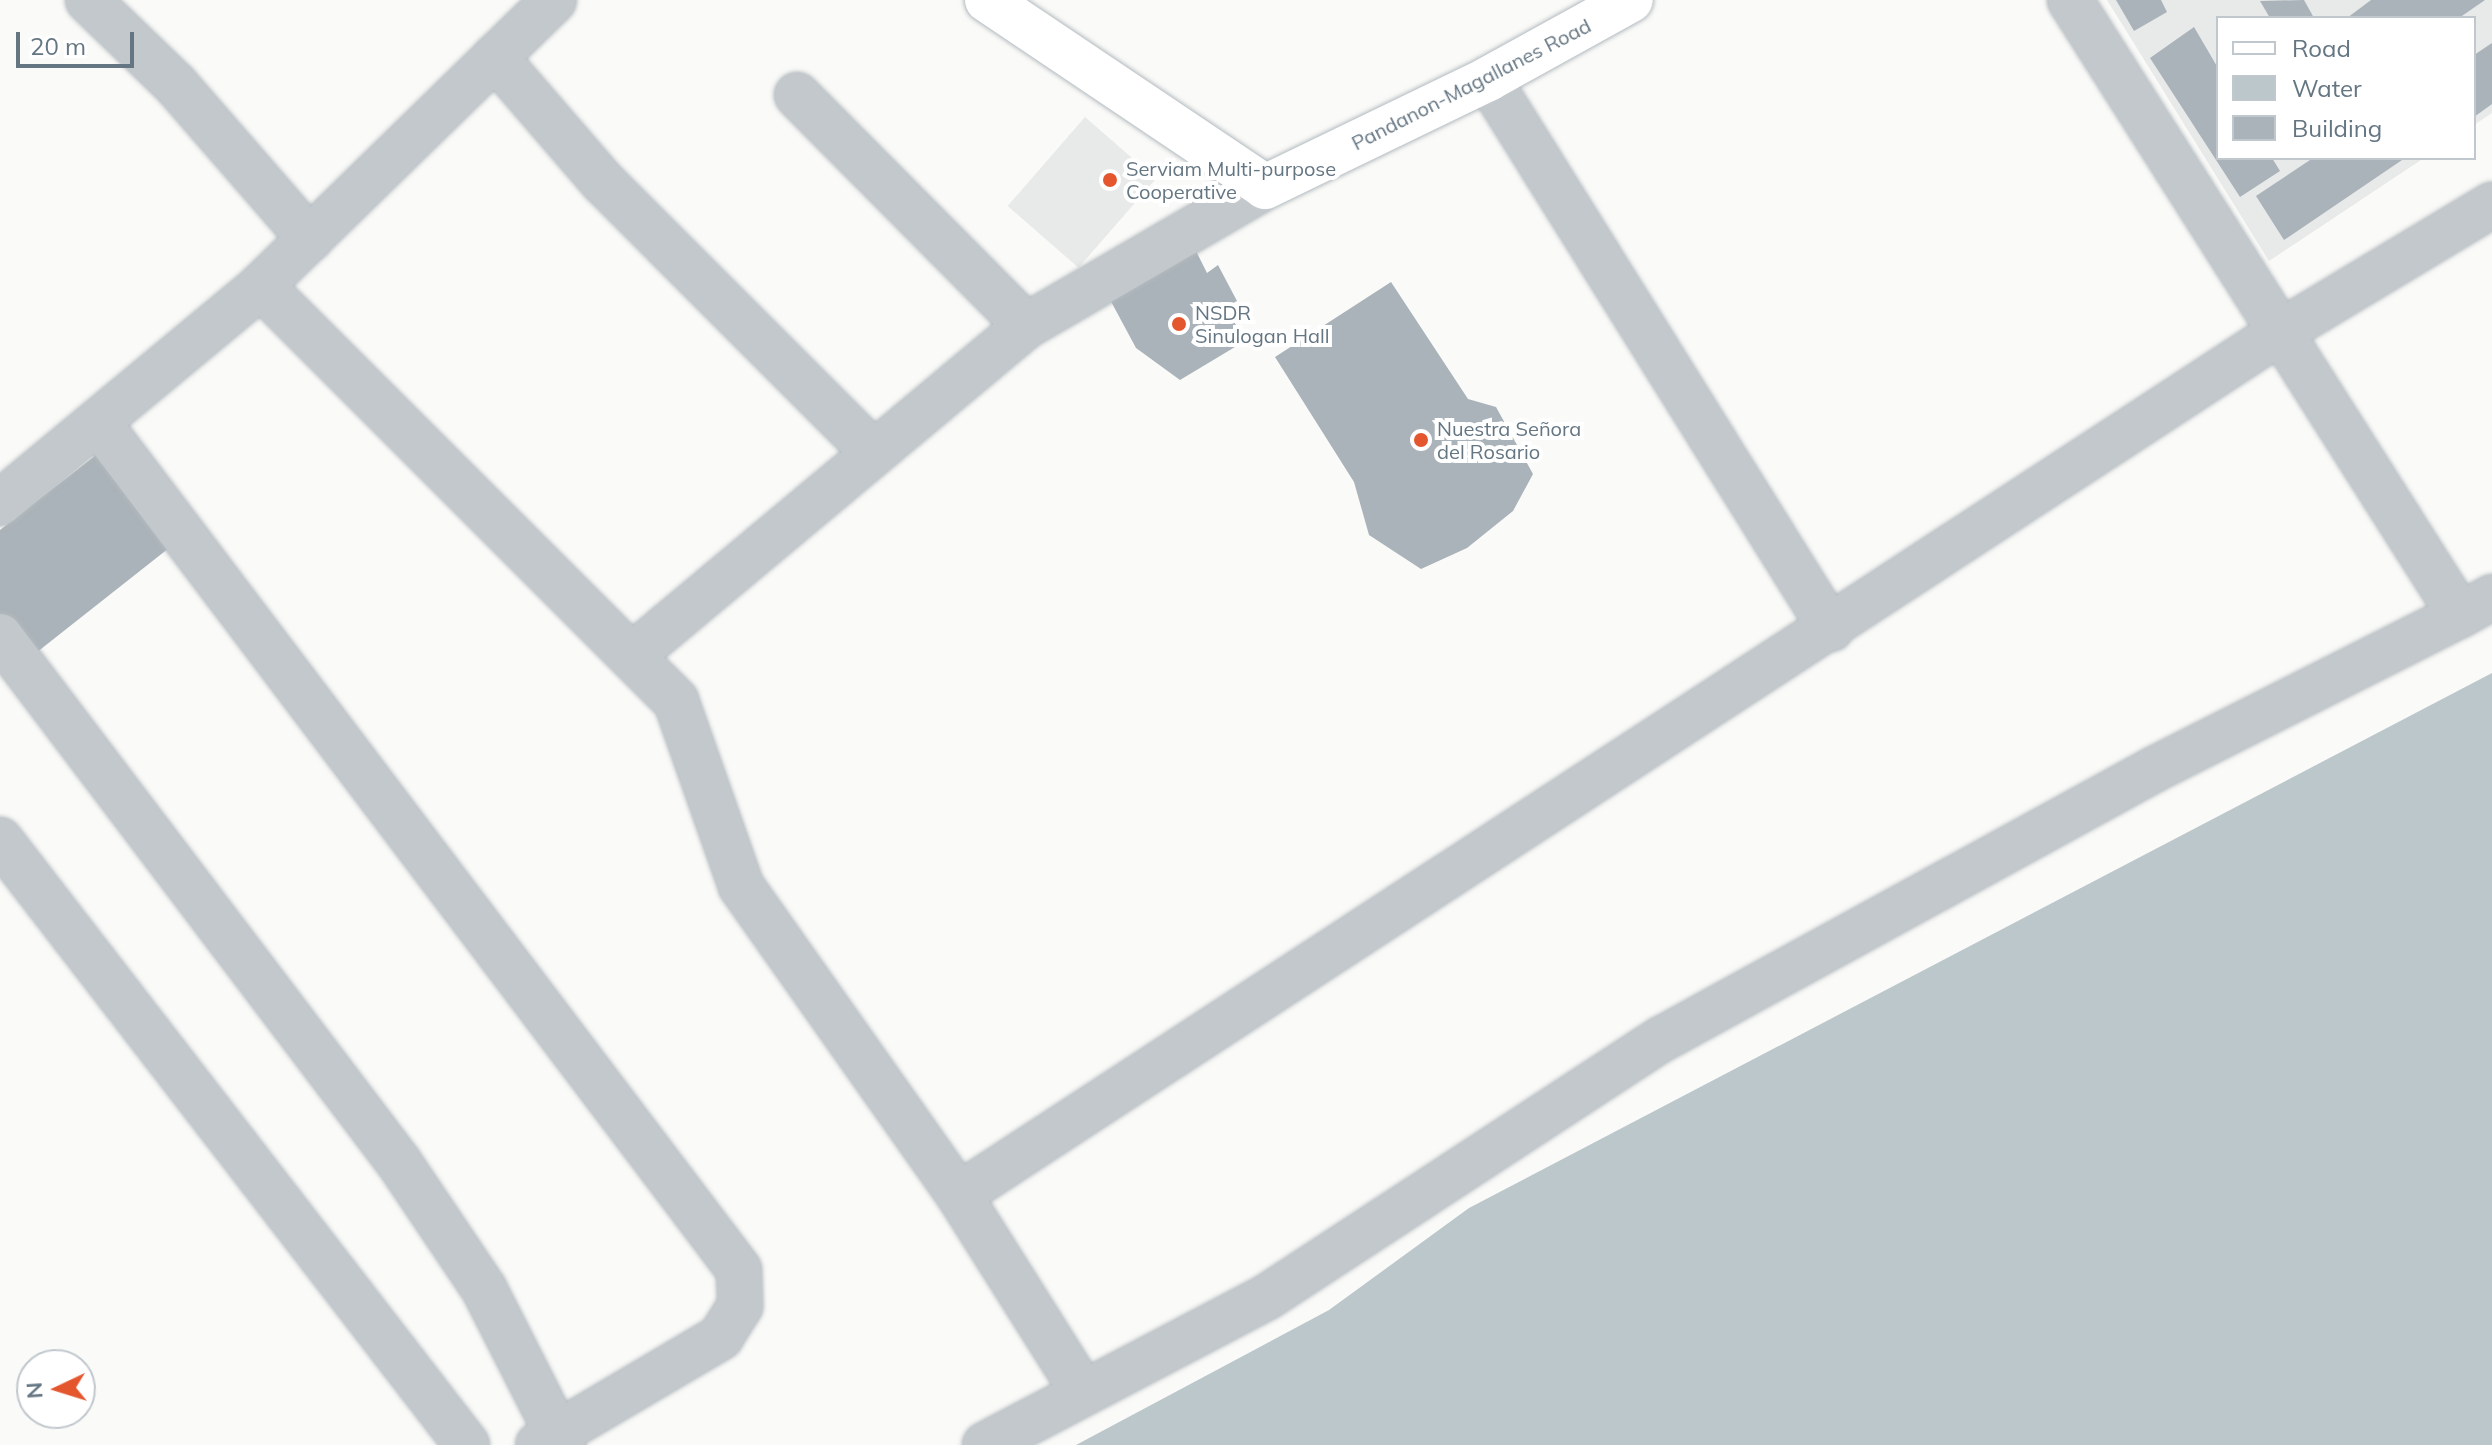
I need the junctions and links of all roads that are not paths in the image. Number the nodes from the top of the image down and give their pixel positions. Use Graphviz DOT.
graph roads {
  1 [pos="88,0"];
  2 [pos="554,0"];
  3 [pos="987,0"];
  4 [pos="1631,0"];
  5 [pos="2070,0"];
  6 [pos="495,57"];
  7 [pos="1488,79"];
  8 [pos="797,95"];
  9 [pos="1265,187"];
  10 [pos="2492,205"];
  11 [pos="310,239"];
  12 [pos="261,286"];
  13 [pos="1026,326"];
  14 [pos="2279,333"];
  15 [pos="100,425"];
  16 [pos="871,450"];
  17 [pos="0,503"];
  18 [pos="2476,606"];
  19 [pos="1831,629"];
  20 [pos="0,636"];
  21 [pos="634,654"];
  22 [pos="0,840"];
  23 [pos="959,1195"];
  24 [pos="1083,1392"];
  25 [pos="553,1441"];
  26 [pos="467,1445"];
  27 [pos="985,1445"];
  1 -- 11 [label="street"];
  2 -- 6 [label="street"];
  3 -- 9 [label="street"];
  4 -- 7 [label="street, Pandanon-Magallanes Road"];
  5 -- 14 [label="street"];
  6 -- 11 [label="street"];
  6 -- 16 [label="street"];
  7 -- 9 [label="street, Pandanon-Magallanes Road"];
  7 -- 19 [label="street"];
  8 -- 13 [label="street"];
  9 -- 13 [label="street"];
  10 -- 14 [label="street"];
  11 -- 12 [label="street"];
  12 -- 15 [label="street"];
  12 -- 21 [label="street"];
  13 -- 16 [label="street"];
  14 -- 18 [label="street"];
  14 -- 19 [label="street"];
  15 -- 17 [label="street"];
  15 -- 25 [label="street"];
  16 -- 21 [label="street"];
  18 -- 24 [label="street"];
  19 -- 23 [label="street"];
  20 -- 25 [label="street"];
  21 -- 23 [label="street"];
  22 -- 26 [label="street"];
  23 -- 24 [label="street"];
  24 -- 27 [label="street"];
}
